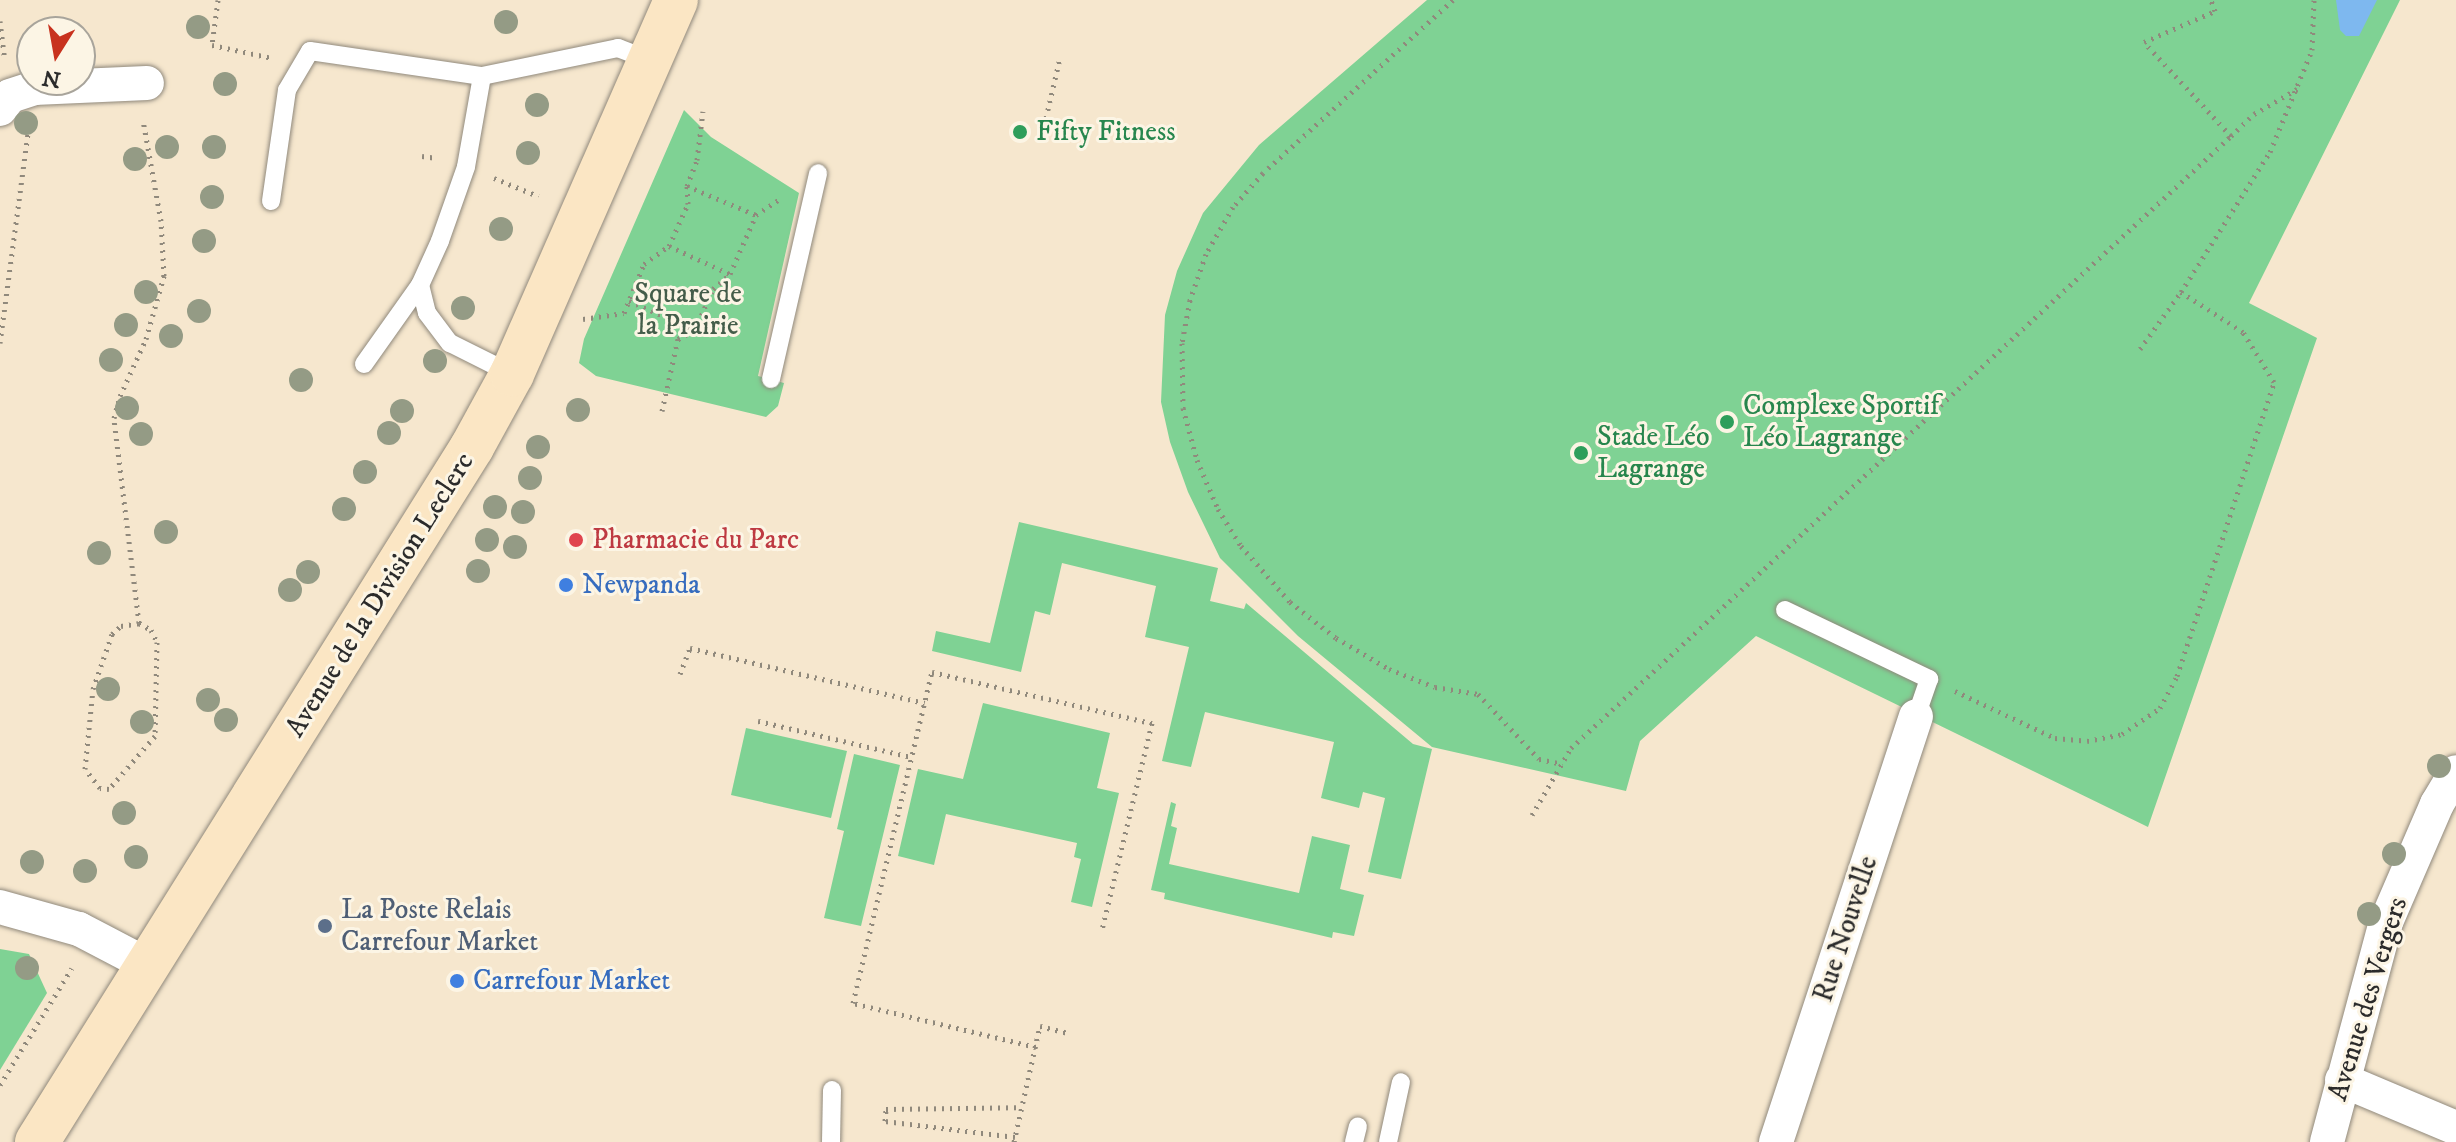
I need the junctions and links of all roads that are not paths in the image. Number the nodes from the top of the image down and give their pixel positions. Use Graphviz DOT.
graph roads {
  1 [pos="672,10"];
  2 [pos="650,60"];
  3 [pos="482,76"];
  4 [pos="135,83"];
  5 [pos="0,109"];
  6 [pos="818,173"];
  7 [pos="271,201"];
  8 [pos="420,285"];
  9 [pos="364,364"];
  10 [pos="512,374"];
  11 [pos="771,379"];
  12 [pos="1785,610"];
  13 [pos="1916,716"];
  14 [pos="2456,772"];
  15 [pos="0,907"];
  16 [pos="146,964"];
  17 [pos="2342,1080"];
  18 [pos="1401,1082"];
  19 [pos="832,1090"];
  20 [pos="2456,1128"];
  21 [pos="37,1142"];
  22 [pos="831,1142"];
  23 [pos="1388,1142"];
  24 [pos="1776,1142"];
  25 [pos="2327,1142"];
  1 -- 2 [label="main road, Avenue de la Division Leclerc"];
  2 -- 3 [label="lane"];
  2 -- 10 [label="main road, Avenue de la Division Leclerc"];
  3 -- 7 [label="lane"];
  3 -- 8 [label="lane"];
  4 -- 5 [label="street"];
  6 -- 11 [label="lane"];
  8 -- 9 [label="lane"];
  8 -- 10 [label="lane"];
  10 -- 16 [label="main road, Avenue de la Division Leclerc"];
  12 -- 13 [label="lane"];
  13 -- 24 [label="street, Rue Nouvelle"];
  14 -- 17 [label="street, Avenue des Vergers"];
  15 -- 16 [label="street"];
  16 -- 21 [label="main road, Avenue de la Division Leclerc"];
  17 -- 20 [label="street"];
  17 -- 25 [label="street, Avenue des Vergers"];
  18 -- 23 [label="lane"];
  19 -- 22 [label="lane"];
}
